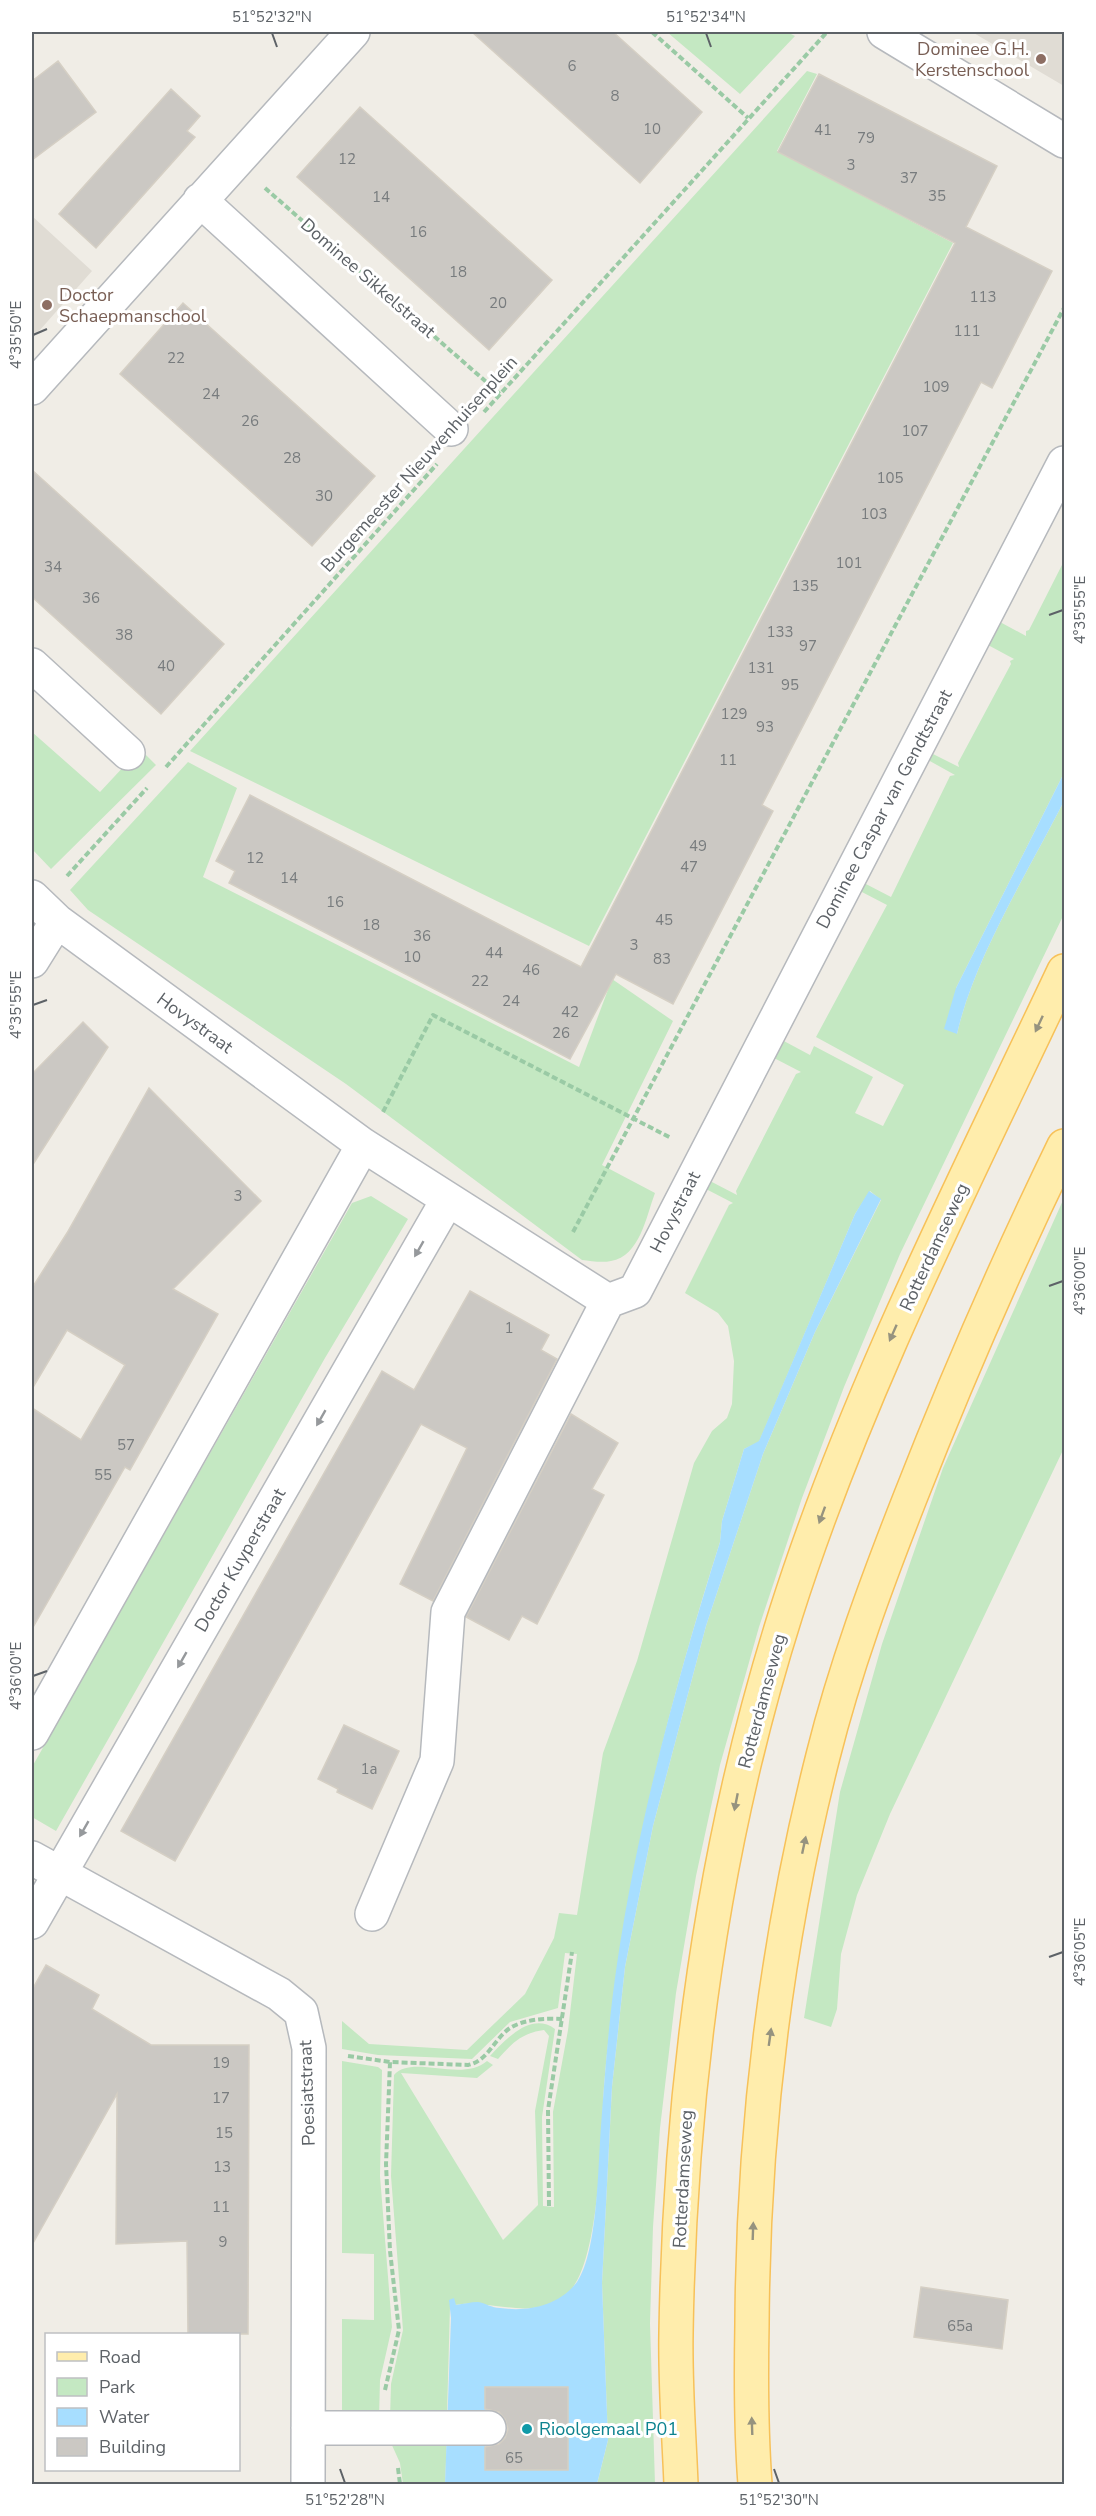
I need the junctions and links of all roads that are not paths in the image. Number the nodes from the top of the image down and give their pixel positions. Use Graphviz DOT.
graph roads {
  1 [pos="352,32"];
  2 [pos="884,32"];
  3 [pos="1065,141"];
  4 [pos="200,200"];
  5 [pos="32,388"];
  6 [pos="458,435"];
  7 [pos="1065,463"];
  8 [pos="32,665"];
  9 [pos="128,753"];
  10 [pos="32,897"];
  11 [pos="57,921"];
  12 [pos="32,961"];
  13 [pos="1065,971"];
  14 [pos="363,1145"];
  15 [pos="1065,1146"];
  16 [pos="704,1154"];
  17 [pos="448,1199"];
  18 [pos="608,1301"];
  19 [pos="32,1733"];
  20 [pos="45,1866"];
  21 [pos="372,1914"];
  22 [pos="32,1922"];
  23 [pos="308,2428"];
  24 [pos="489,2428"];
  25 [pos="308,2484"];
  26 [pos="681,2484"];
  27 [pos="755,2484"];
  1 -- 4 [label="street"];
  2 -- 3 [label="street"];
  4 -- 5 [label="street"];
  4 -- 6 [label="street"];
  7 -- 16 [label="street, Dominee Caspar van Gendtstraat"];
  8 -- 9 [label="street"];
  10 -- 11 [label="street, Hovystraat"];
  11 -- 12 [label="street"];
  11 -- 14 [label="street, Hovystraat"];
  13 -- 26 [label="main road, Rotterdamseweg, one-way"];
  14 -- 17 [label="street, Hovystraat"];
  14 -- 19 [label="street"];
  27 -- 15 [label="main road, one-way"];
  16 -- 18 [label="street, Hovystraat"];
  17 -- 18 [label="street, Hovystraat"];
  17 -- 20 [label="street, Doctor Kuyperstraat, one-way"];
  18 -- 21 [label="street"];
  20 -- 22 [label="street, Doctor Kuyperstraat"];
  20 -- 23 [label="street, Poesiatstraat"];
  23 -- 24 [label="street"];
  23 -- 25 [label="street, Poesiatstraat"];
}
